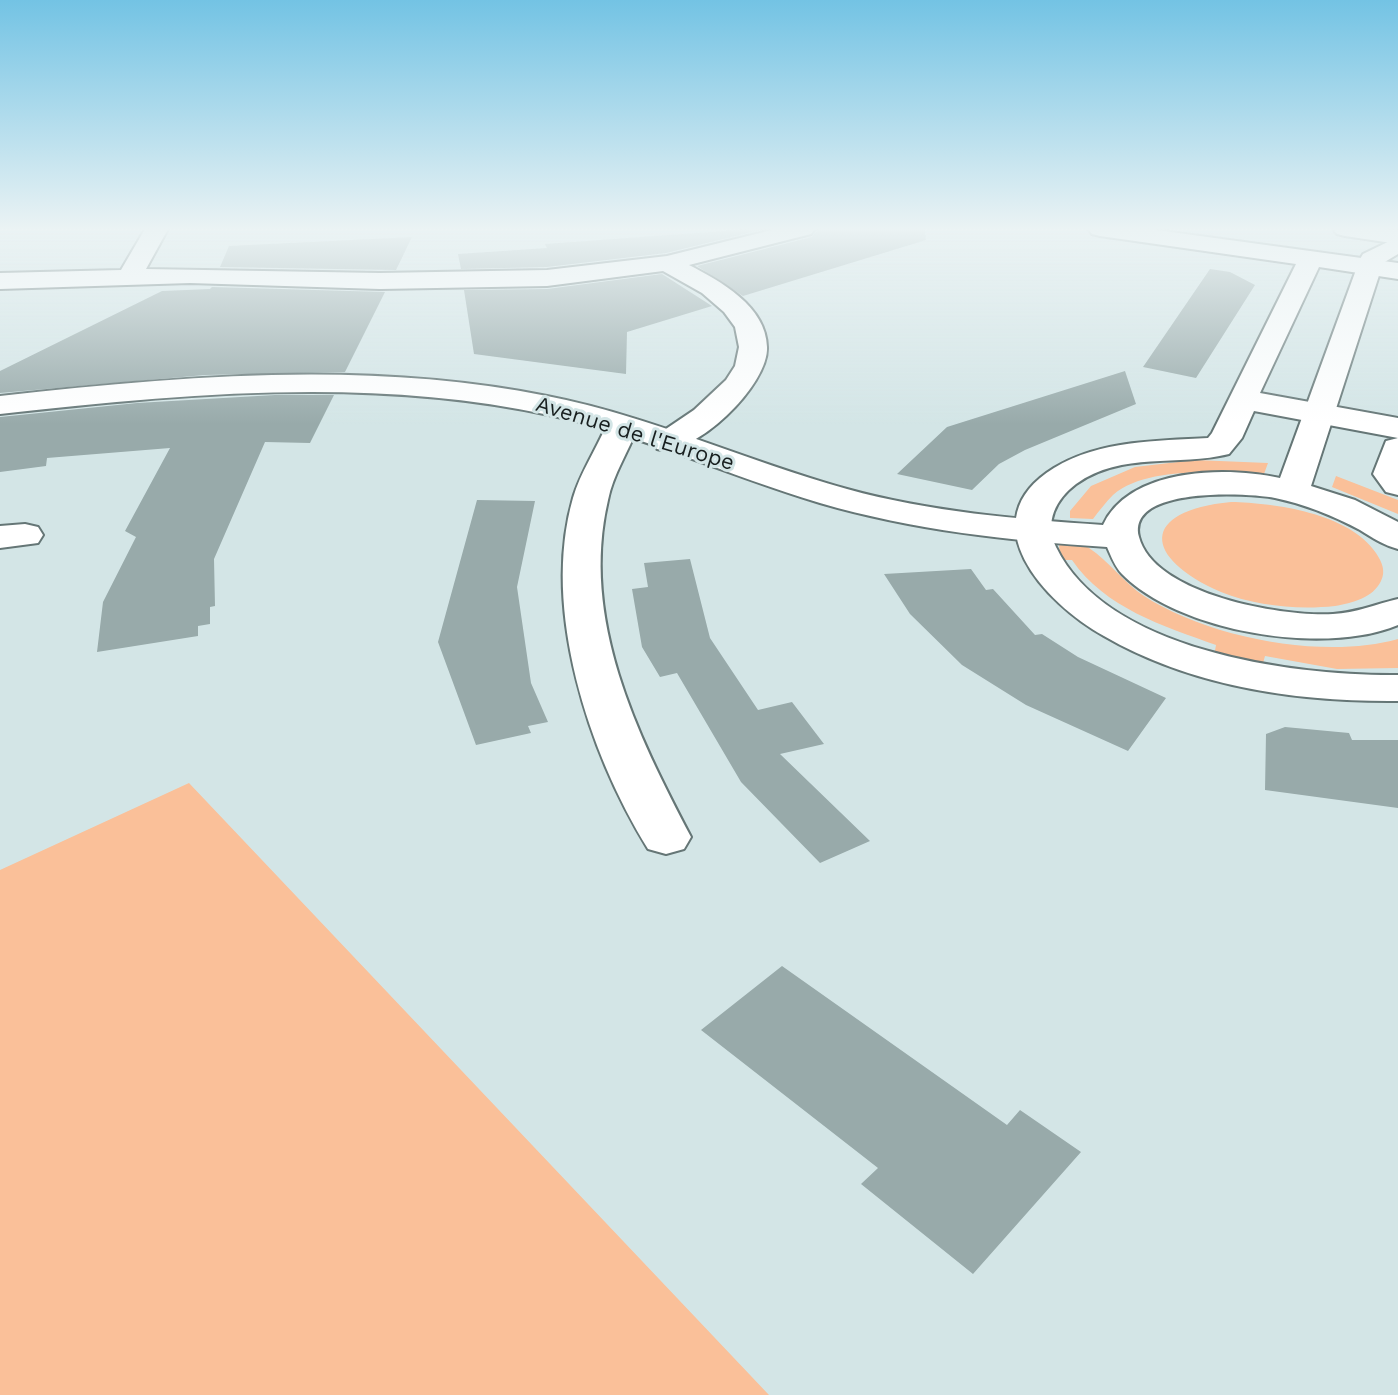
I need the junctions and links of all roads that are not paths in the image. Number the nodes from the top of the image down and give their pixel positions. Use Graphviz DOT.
graph roads {
  1 [pos="719,294"];
  2 [pos="1293,294"];
  3 [pos="1368,294"];
  4 [pos="1242,399"];
  5 [pos="0,405"];
  6 [pos="1319,414"];
  7 [pos="622,426"];
  8 [pos="1398,429"];
  9 [pos="669,442"];
  10 [pos="1398,448"];
  11 [pos="1398,485"];
  12 [pos="1292,492"];
  13 [pos="1032,531"];
  14 [pos="1120,537"];
  15 [pos="1398,538"];
  16 [pos="1398,611"];
  17 [pos="1398,688"];
  18 [pos="666,837"];
  1 -- 9 [label="street"];
  2 -- 4 [label="street"];
  3 -- 6 [label="street"];
  4 -- 6 [label="street"];
  4 -- 13 [label="street"];
  5 -- 7 [label="street, Avenue de l'Europe"];
  6 -- 8 [label="street"];
  6 -- 12 [label="street"];
  7 -- 9 [label="street, Avenue de l'Europe"];
  7 -- 18 [label="street"];
  9 -- 13 [label="street, Avenue de l'Europe"];
  10 -- 11 [label="street"];
  12 -- 14 [label="street"];
  12 -- 15 [label="street"];
  13 -- 14 [label="street, Avenue de l'Europe"];
  13 -- 17 [label="street"];
  14 -- 16 [label="street"];
}
